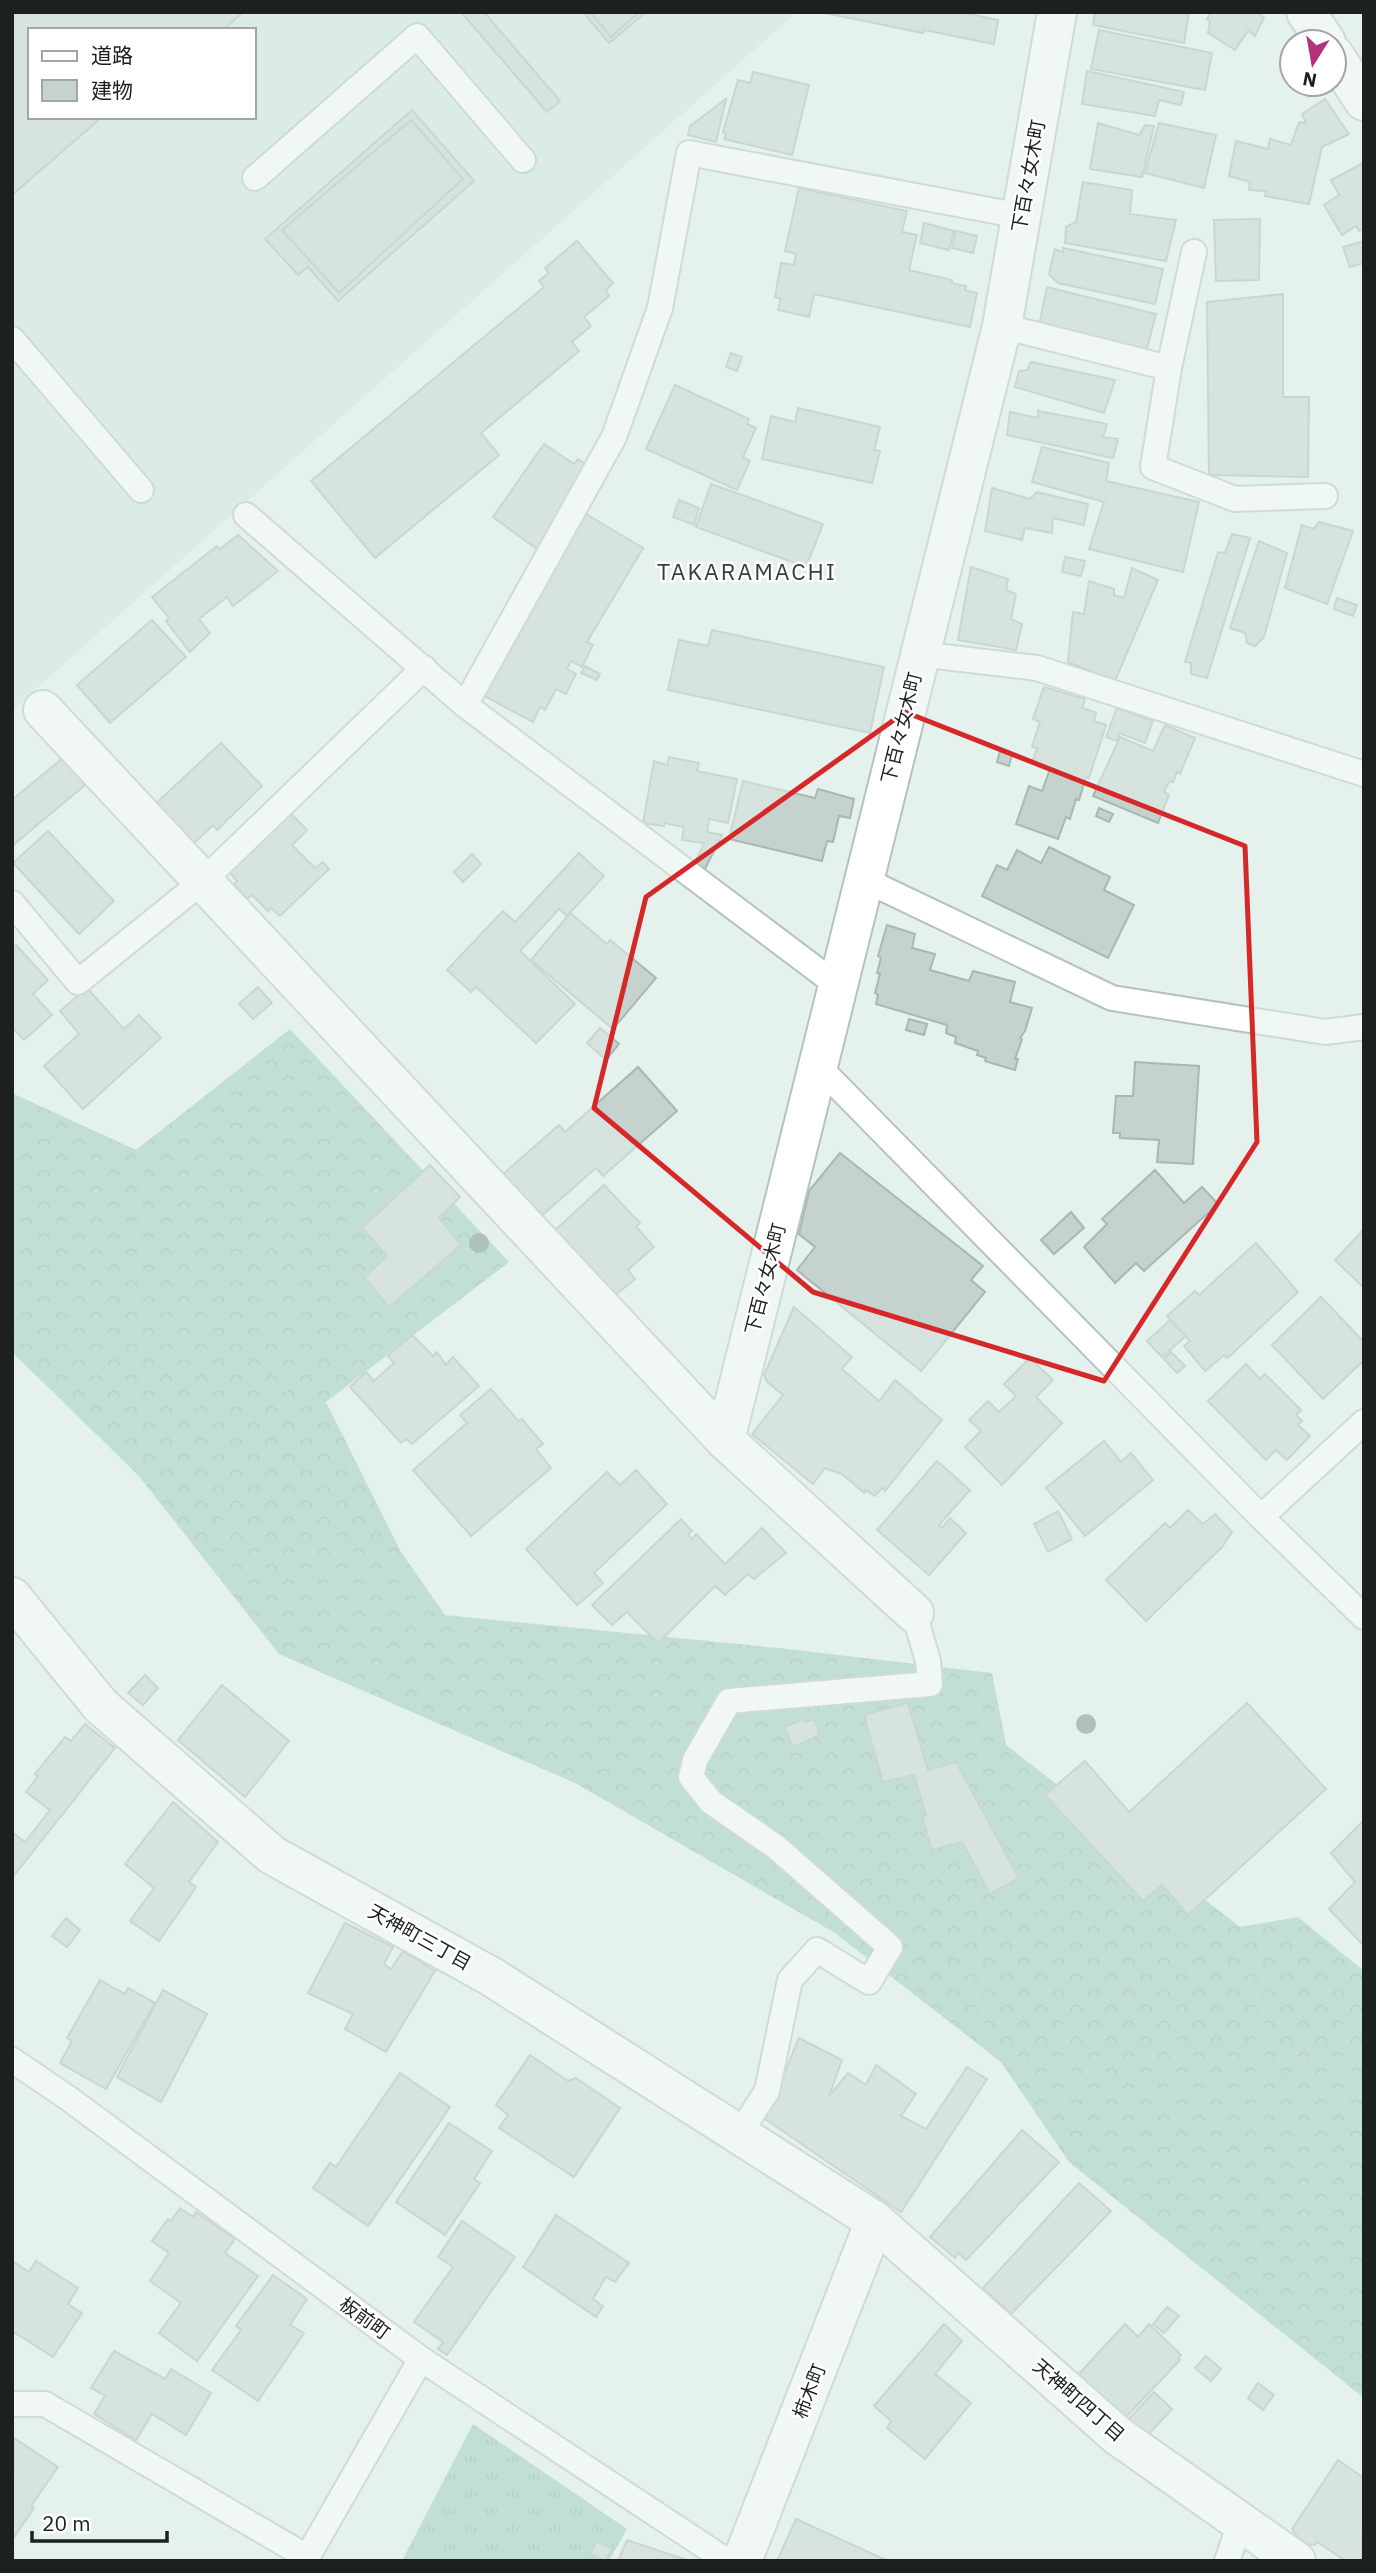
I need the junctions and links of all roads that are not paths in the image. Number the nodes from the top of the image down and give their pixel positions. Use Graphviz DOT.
graph roads {
  1 [pos="1057,12"];
  2 [pos="1306,12"];
  3 [pos="1317,28"];
  4 [pos="1348,76"];
  5 [pos="1364,101"];
  6 [pos="523,160"];
  7 [pos="255,178"];
  8 [pos="1021,216"];
  9 [pos="1194,252"];
  10 [pos="1002,326"];
  11 [pos="12,339"];
  12 [pos="1169,368"];
  13 [pos="141,490"];
  14 [pos="1325,496"];
  15 [pos="246,516"];
  16 [pos="919,654"];
  17 [pos="424,668"];
  18 [pos="465,705"];
  19 [pos="43,709"];
  20 [pos="1364,774"];
  21 [pos="863,879"];
  22 [pos="203,881"];
  23 [pos="12,903"];
  24 [pos="837,985"];
  25 [pos="1364,1027"];
  26 [pos="818,1066"];
  27 [pos="1364,1422"];
  28 [pos="725,1440"];
  29 [pos="1261,1517"];
  30 [pos="12,1597"];
  31 [pos="914,1613"];
  32 [pos="1364,1617"];
  33 [pos="12,2060"];
  34 [pos="739,2134"];
  35 [pos="876,2221"];
  36 [pos="421,2359"];
  37 [pos="12,2404"];
  38 [pos="1241,2520"];
  39 [pos="306,2559"];
  40 [pos="727,2561"];
  41 [pos="742,2561"];
  42 [pos="1227,2561"];
  43 [pos="1296,2561"];
  1 -- 8 [label="street, 下百々女木町"];
  2 -- 3 [label="street"];
  4 -- 5 [label="street"];
  6 -- 7 [label="lane"];
  8 -- 10 [label="street, 下百々女木町"];
  8 -- 18 [label="lane"];
  9 -- 12 [label="lane"];
  10 -- 12 [label="lane"];
  10 -- 16 [label="street, 下百々女木町"];
  11 -- 13 [label="lane"];
  12 -- 14 [label="lane"];
  15 -- 17 [label="lane"];
  16 -- 20 [label="lane"];
  16 -- 21 [label="street, 下百々女木町"];
  17 -- 18 [label="lane"];
  17 -- 22 [label="lane"];
  18 -- 24 [label="lane"];
  19 -- 22 [label="street"];
  21 -- 24 [label="street, 下百々女木町"];
  21 -- 25 [label="lane"];
  22 -- 23 [label="lane"];
  22 -- 28 [label="street"];
  24 -- 26 [label="street, 下百々女木町"];
  26 -- 28 [label="street, 下百々女木町"];
  26 -- 29 [label="lane"];
  27 -- 29 [label="lane"];
  28 -- 31 [label="street"];
  29 -- 32 [label="lane"];
  30 -- 34 [label="street, 天神町三丁目"];
  31 -- 34 [label="lane"];
  33 -- 36 [label="lane, 板前町"];
  34 -- 35 [label="street, 天神町三丁目"];
  35 -- 38 [label="street, 天神町四丁目"];
  35 -- 41 [label="street, 柿木町"];
  36 -- 39 [label="lane"];
  36 -- 40 [label="lane, 板前町"];
  37 -- 39 [label="lane"];
  38 -- 42 [label="lane"];
  38 -- 43 [label="street, 天神町四丁目"];
}
